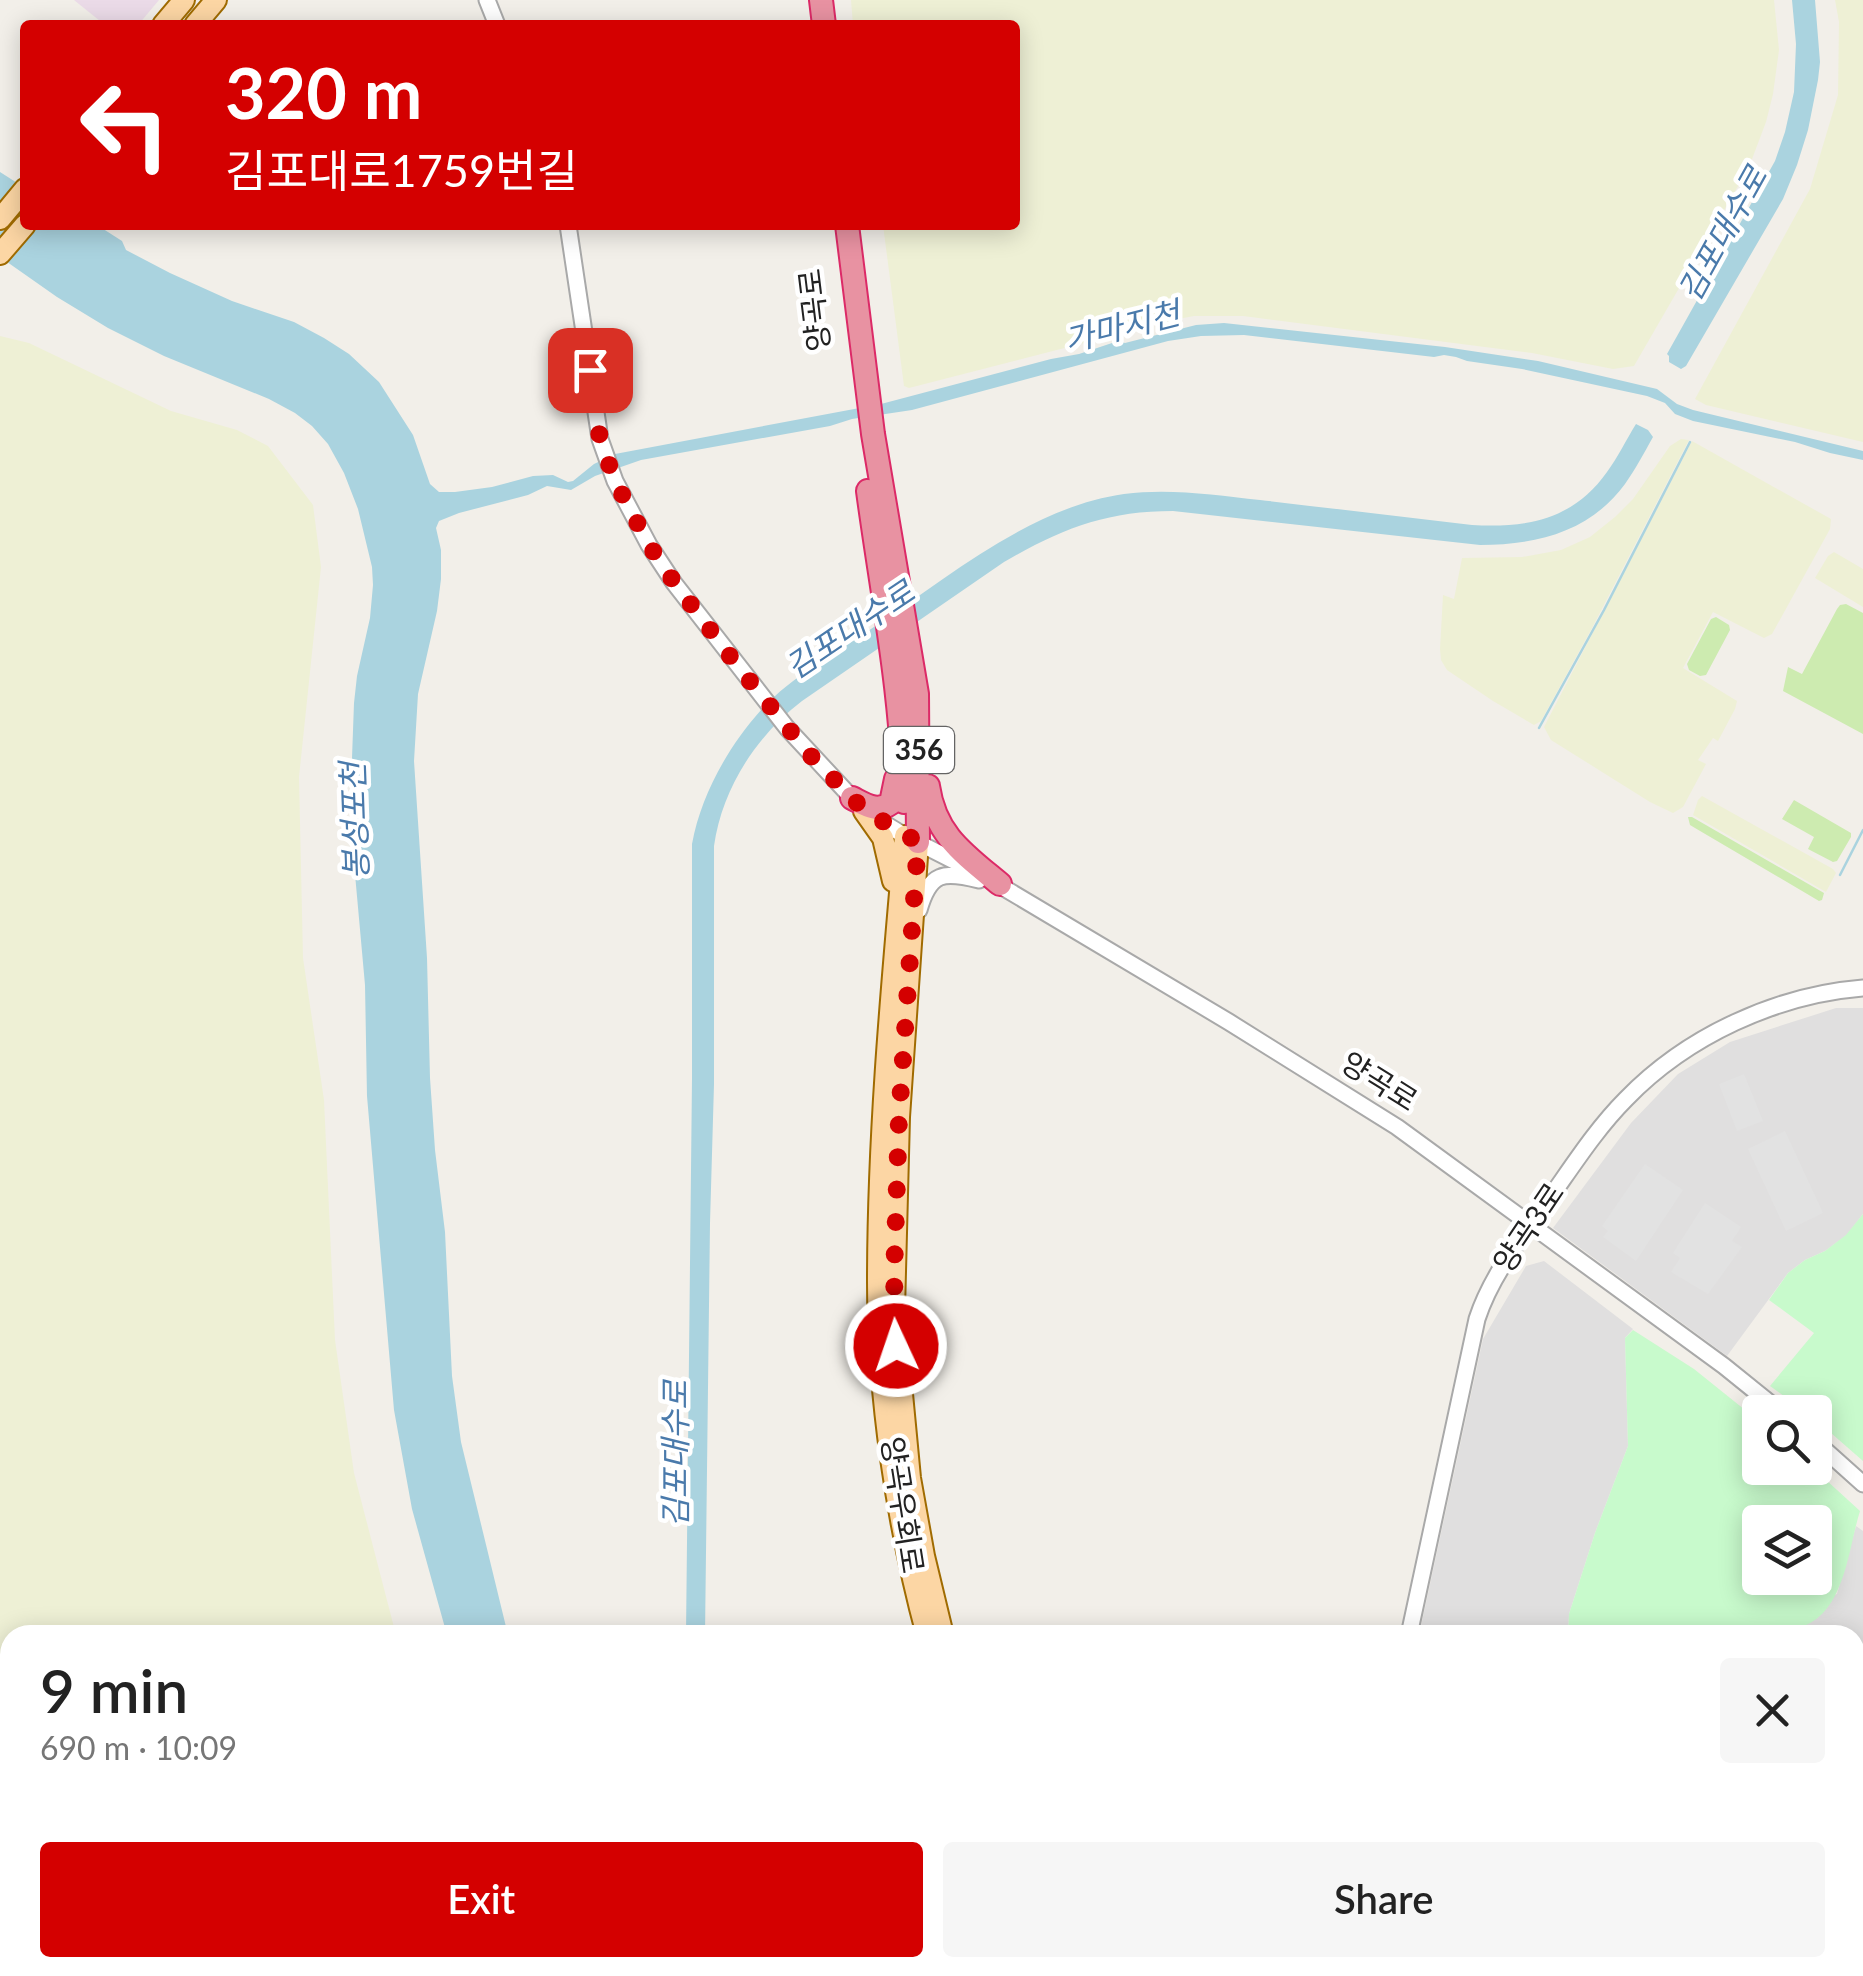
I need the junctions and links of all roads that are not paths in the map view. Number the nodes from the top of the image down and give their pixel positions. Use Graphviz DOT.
graph roads {
  1 [pos="184,0"];
  2 [pos="216,0"];
  3 [pos="167,20"];
  4 [pos="199,20"];
  5 [pos="20,195"];
  6 [pos="0,219"];
  7 [pos="22,230"];
  8 [pos="569,230"];
  9 [pos="837,230"];
  10 [pos="847,230"];
  11 [pos="0,254"];
  12 [pos="860,386"];
  13 [pos="903,665"];
  14 [pos="917,694"];
  15 [pos="902,740"];
  16 [pos="858,804"];
  17 [pos="911,839"];
  18 [pos="1000,884"];
  19 [pos="898,914"];
  20 [pos="912,949"];
  21 [pos="1863,988"];
  22 [pos="1530,1224"];
  23 [pos="1760,1395"];
  24 [pos="1832,1457"];
  25 [pos="1863,1484"];
  26 [pos="925,1625"];
  27 [pos="940,1625"];
  28 [pos="1412,1625"];
  1 -- 3 [label="main road"];
  2 -- 4 [label="main road"];
  5 -- 6 [label="main road"];
  7 -- 11 [label="main road"];
  8 -- 16 [label="street, 양곡로"];
  9 -- 12 [label="highway, 양곡로 / 356"];
  10 -- 12 [label="highway, 양곡로 / 356"];
  12 -- 13 [label="highway, 356"];
  13 -- 14 [label="highway, 356"];
  13 -- 15 [label="highway, 356"];
  14 -- 17 [label="highway, 356"];
  14 -- 18 [label="highway"];
  15 -- 16 [label="highway"];
  15 -- 17 [label="highway, 356"];
  16 -- 17 [label="street, 양곡로"];
  16 -- 19 [label="main road"];
  17 -- 18 [label="street, 양곡로"];
  17 -- 19 [label="main road, 양곡우회로"];
  17 -- 20 [label="main road, 양곡우회로"];
  18 -- 20 [label="street"];
  18 -- 22 [label="street, 양곡로"];
  19 -- 26 [label="main road, 양곡우회로"];
  20 -- 27 [label="main road, 양곡우회로"];
  21 -- 22 [label="street, 양곡3로"];
  22 -- 23 [label="street, 양곡로"];
  22 -- 28 [label="street, 양곡3로"];
  24 -- 25 [label="street"];
}
